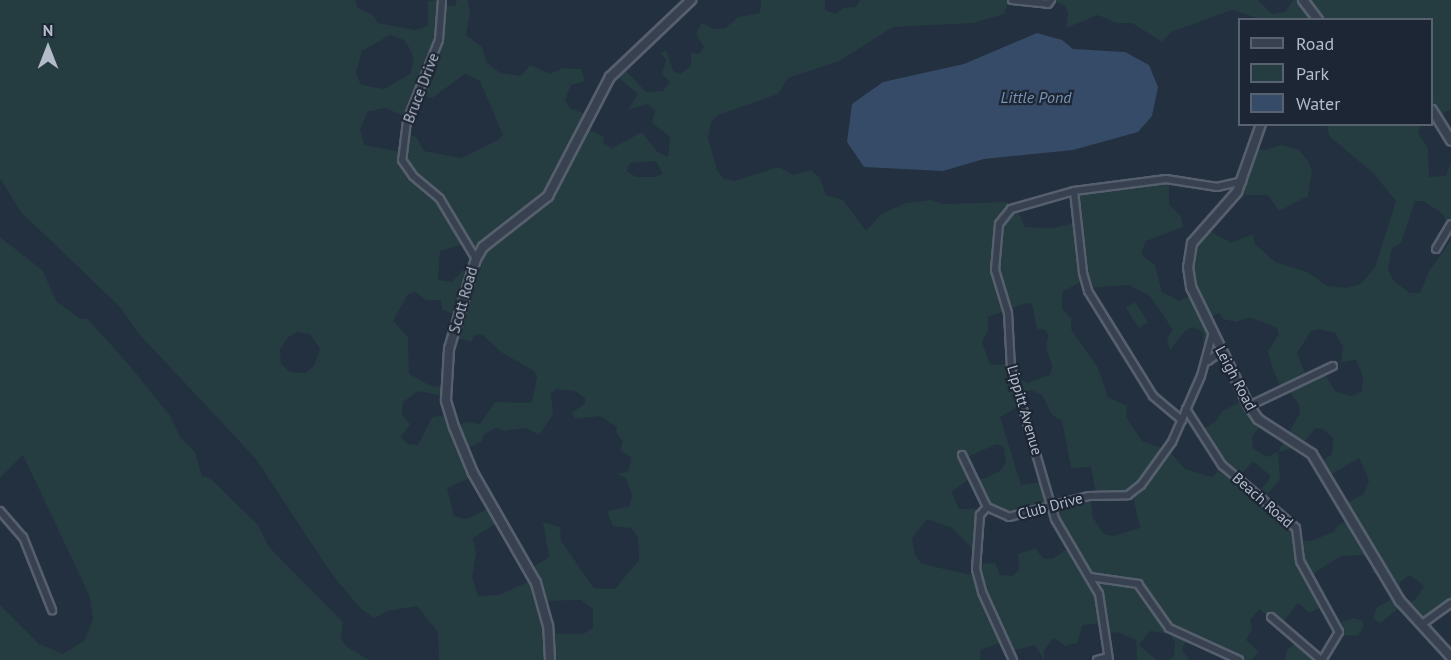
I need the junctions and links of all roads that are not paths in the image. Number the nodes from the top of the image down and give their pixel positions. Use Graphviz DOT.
graph roads {
  1 [pos="442,0"];
  2 [pos="691,0"];
  3 [pos="1015,0"];
  4 [pos="1052,0"];
  5 [pos="1303,0"];
  6 [pos="1316,18"];
  7 [pos="1433,113"];
  8 [pos="1260,126"];
  9 [pos="1451,140"];
  10 [pos="1242,181"];
  11 [pos="1074,191"];
  12 [pos="1451,224"];
  13 [pos="1436,249"];
  14 [pos="476,259"];
  15 [pos="1213,332"];
  16 [pos="1225,358"];
  17 [pos="1204,366"];
  18 [pos="1333,366"];
  19 [pos="1249,406"];
  20 [pos="1186,409"];
  21 [pos="1182,420"];
  22 [pos="962,455"];
  23 [pos="987,507"];
  24 [pos="1052,508"];
  25 [pos="0,510"];
  26 [pos="1090,577"];
  27 [pos="1451,603"];
  28 [pos="52,610"];
  29 [pos="1271,617"];
  30 [pos="1421,625"];
  31 [pos="1451,657"];
  32 [pos="1109,658"];
  33 [pos="550,660"];
  34 [pos="1013,660"];
  35 [pos="1097,660"];
  36 [pos="1239,660"];
  37 [pos="1322,660"];
  1 -- 14 [label="street, Bruce Drive"];
  2 -- 14 [label="street, Scott Road"];
  3 -- 4 [label="street"];
  5 -- 6 [label="street"];
  7 -- 9 [label="street"];
  8 -- 10 [label="street, Leigh Road"];
  10 -- 11 [label="street, Lippitt Avenue"];
  10 -- 15 [label="street, Leigh Road"];
  11 -- 21 [label="street"];
  11 -- 24 [label="street, Lippitt Avenue"];
  12 -- 13 [label="street"];
  14 -- 33 [label="street, Scott Road"];
  15 -- 16 [label="street, Leigh Road"];
  15 -- 17 [label="street, Club Drive"];
  16 -- 17 [label="street"];
  16 -- 19 [label="street, Leigh Road"];
  17 -- 20 [label="street, Club Drive"];
  18 -- 19 [label="street"];
  19 -- 30 [label="street, Leigh Road"];
  20 -- 21 [label="street, Club Drive"];
  20 -- 37 [label="street, Beach Road"];
  21 -- 24 [label="street, Club Drive"];
  22 -- 23 [label="street"];
  23 -- 24 [label="street, Club Drive"];
  23 -- 34 [label="street"];
  24 -- 26 [label="street, Lippitt Avenue"];
  25 -- 28 [label="street"];
  26 -- 32 [label="street, Lippitt Avenue"];
  26 -- 36 [label="street"];
  27 -- 30 [label="street"];
  29 -- 37 [label="street"];
  30 -- 31 [label="street, Leigh Road"];
  32 -- 35 [label="street"];
}
